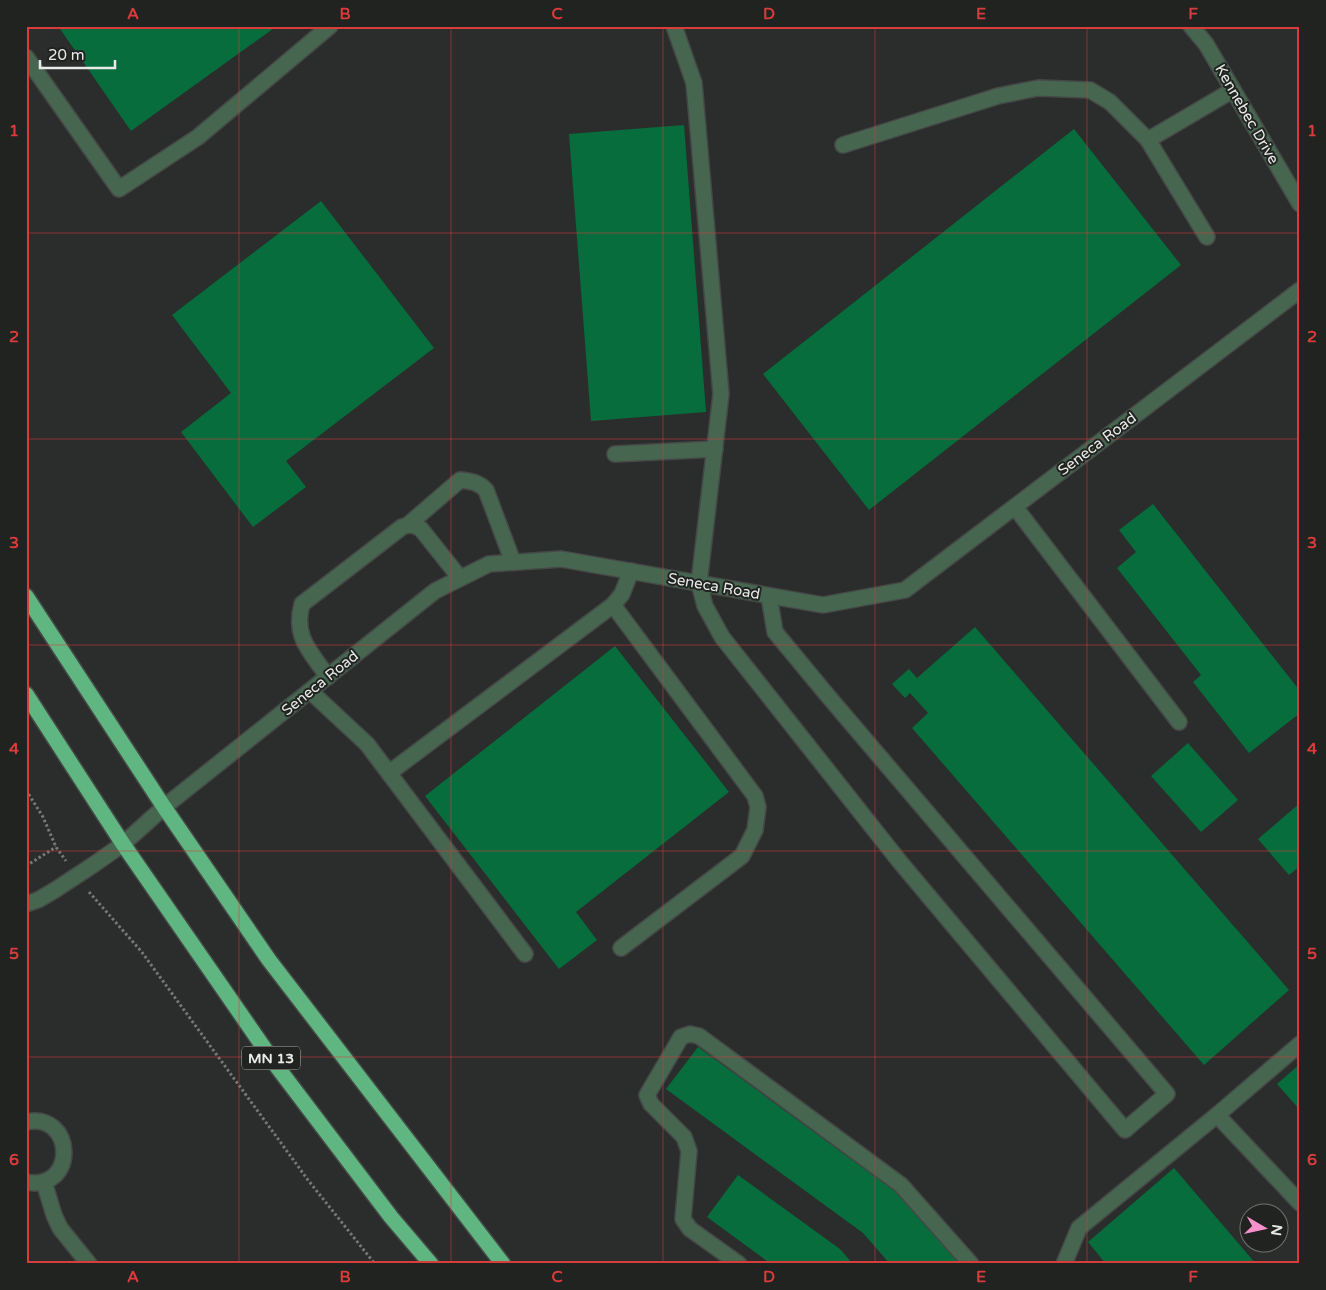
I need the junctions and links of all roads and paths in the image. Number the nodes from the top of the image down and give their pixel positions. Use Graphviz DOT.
graph roads {
  1 [pos="330,26"];
  2 [pos="674,26"];
  3 [pos="1191,26"];
  4 [pos="26,56"];
  5 [pos="1233,90"];
  6 [pos="1148,140"];
  7 [pos="843,145"];
  8 [pos="1300,204"];
  9 [pos="1207,237"];
  10 [pos="1300,290"];
  11 [pos="715,449"];
  12 [pos="615,454"];
  13 [pos="1015,507"];
  14 [pos="409,524"];
  15 [pos="513,562"];
  16 [pos="631,571"];
  17 [pos="460,578"];
  18 [pos="699,583"];
  19 [pos="26,596"];
  20 [pos="768,596"];
  21 [pos="613,605"];
  22 [pos="328,677"];
  23 [pos="310,691"];
  24 [pos="26,694"];
  25 [pos="1179,722"];
  26 [pos="389,773"];
  27 [pos="26,790"];
  28 [pos="164,808"];
  29 [pos="123,844"];
  30 [pos="56,847"];
  31 [pos="26,866"];
  32 [pos="76,876"];
  33 [pos="26,904"];
  34 [pos="621,948"];
  35 [pos="525,954"];
  36 [pos="1300,1044"];
  37 [pos="1217,1115"];
  38 [pos="26,1122"];
  39 [pos="26,1182"];
  40 [pos="44,1182"];
  41 [pos="1300,1204"];
  42 [pos="89,1264"];
  43 [pos="376,1264"];
  44 [pos="430,1264"];
  45 [pos="503,1264"];
  46 [pos="739,1264"];
  47 [pos="971,1264"];
  48 [pos="1064,1264"];
  1 -- 4 [label="street"];
  2 -- 11 [label="street"];
  3 -- 5 [label="street, Kennebec Drive"];
  5 -- 6 [label="street"];
  5 -- 8 [label="street, Kennebec Drive"];
  6 -- 7 [label="street"];
  6 -- 9 [label="street"];
  10 -- 13 [label="street, Seneca Road"];
  11 -- 12 [label="street"];
  11 -- 18 [label="street"];
  13 -- 20 [label="street, Seneca Road"];
  13 -- 25 [label="street"];
  14 -- 15 [label="street"];
  14 -- 17 [label="street"];
  14 -- 22 [label="street"];
  15 -- 16 [label="street, Seneca Road"];
  15 -- 17 [label="street, Seneca Road"];
  16 -- 18 [label="street, Seneca Road"];
  16 -- 21 [label="street"];
  17 -- 22 [label="street, Seneca Road"];
  18 -- 20 [label="street, Seneca Road"];
  18 -- 20 [label="street"];
  19 -- 28 [label="highway"];
  21 -- 26 [label="street"];
  21 -- 34 [label="street"];
  22 -- 23 [label="street, Seneca Road"];
  23 -- 26 [label="street"];
  23 -- 28 [label="street, Seneca Road"];
  24 -- 29 [label="highway, MN 13"];
  26 -- 35 [label="street"];
  27 -- 30 [label="path"];
  28 -- 29 [label="street, Seneca Road"];
  28 -- 45 [label="highway"];
  29 -- 32 [label="street, Seneca Road"];
  29 -- 44 [label="highway, MN 13"];
  30 -- 31 [label="path"];
  30 -- 32 [label="path"];
  32 -- 33 [label="street, Seneca Road"];
  32 -- 43 [label="path"];
  36 -- 37 [label="street"];
  37 -- 41 [label="street"];
  37 -- 48 [label="street"];
  38 -- 40 [label="street"];
  39 -- 40 [label="street"];
  40 -- 42 [label="street"];
  46 -- 47 [label="street"];
}
